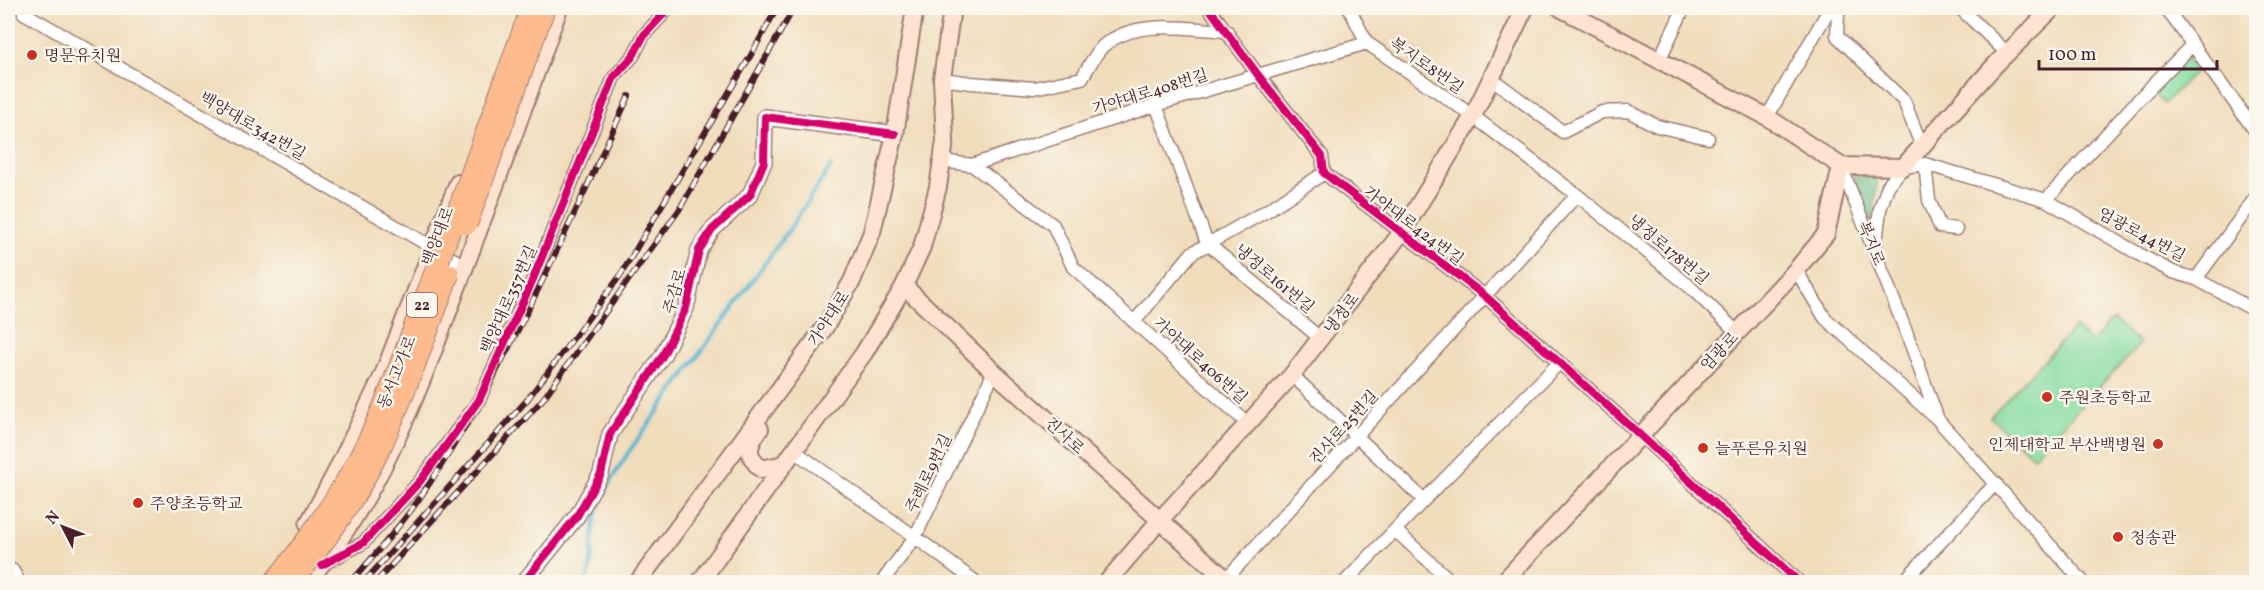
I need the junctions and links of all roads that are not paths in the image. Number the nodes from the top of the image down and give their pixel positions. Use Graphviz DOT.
graph roads {
  1 [pos="522,8"];
  2 [pos="531,8"];
  3 [pos="545,8"];
  4 [pos="559,8"];
  5 [pos="669,8"];
  6 [pos="915,8"];
  7 [pos="952,8"];
  8 [pos="1209,8"];
  9 [pos="1349,8"];
  10 [pos="1525,8"];
  11 [pos="1560,8"];
  12 [pos="1684,8"];
  13 [pos="1831,8"];
  14 [pos="1960,8"];
  15 [pos="2053,8"];
  16 [pos="2166,8"];
  17 [pos="24,13"];
  18 [pos="1227,31"];
  19 [pos="1367,44"];
  20 [pos="2192,45"];
  21 [pos="2007,53"];
  22 [pos="1659,60"];
  23 [pos="1258,75"];
  24 [pos="1491,78"];
  25 [pos="942,79"];
  26 [pos="1156,105"];
  27 [pos="1473,116"];
  28 [pos="1767,117"];
  29 [pos="2256,132"];
  30 [pos="895,134"];
  31 [pos="1708,138"];
  32 [pos="1922,147"];
  33 [pos="942,161"];
  34 [pos="1925,164"];
  35 [pos="972,165"];
  36 [pos="1841,166"];
  37 [pos="1903,167"];
  38 [pos="1324,173"];
  39 [pos="1577,195"];
  40 [pos="2046,200"];
  41 [pos="2255,203"];
  42 [pos="1956,229"];
  43 [pos="1402,232"];
  44 [pos="1207,243"];
  45 [pos="432,248"];
  46 [pos="1875,252"];
  47 [pos="465,266"];
  48 [pos="1796,270"];
  49 [pos="2196,279"];
  50 [pos="904,286"];
  51 [pos="1485,296"];
  52 [pos="2256,311"];
  53 [pos="1134,322"];
  54 [pos="1737,332"];
  55 [pos="1322,339"];
  56 [pos="1559,363"];
  57 [pos="792,371"];
  58 [pos="994,372"];
  59 [pos="1292,375"];
  60 [pos="1938,420"];
  61 [pos="1247,423"];
  62 [pos="1640,435"];
  63 [pos="1357,437"];
  64 [pos="788,457"];
  65 [pos="1996,483"];
  66 [pos="1424,500"];
  67 [pos="1160,520"];
  68 [pos="1396,531"];
  69 [pos="915,537"];
  70 [pos="322,565"];
  71 [pos="8,568"];
  72 [pos="1221,580"];
  73 [pos="1510,580"];
  74 [pos="20,582"];
  75 [pos="268,582"];
  76 [pos="274,582"];
  77 [pos="292,582"];
  78 [pos="307,582"];
  79 [pos="524,582"];
  80 [pos="638,582"];
  81 [pos="700,582"];
  82 [pos="882,582"];
  83 [pos="976,582"];
  84 [pos="1107,582"];
  85 [pos="1345,582"];
  86 [pos="1452,582"];
  87 [pos="1798,582"];
  88 [pos="1903,582"];
  89 [pos="2083,582"];
  1 -- 45 [label="main road, 백양대로"];
  2 -- 76 [label="highway, 동서고가로 / 22, bridge"];
  3 -- 77 [label="highway, 동서고가로 / 22, bridge"];
  4 -- 47 [label="main road"];
  5 -- 70 [label="street, 백양대로357번길"];
  6 -- 30 [label="main road, 가야대로"];
  7 -- 25 [label="main road"];
  8 -- 18 [label="street"];
  9 -- 19 [label="street, 복지로8번길"];
  10 -- 24 [label="main road, 냉정로"];
  11 -- 22 [label="main road"];
  12 -- 22 [label="street"];
  13 -- 28 [label="street"];
  13 -- 32 [label="street"];
  14 -- 21 [label="street"];
  15 -- 21 [label="main road"];
  16 -- 20 [label="street"];
  17 -- 45 [label="street, 백양대로342번길"];
  18 -- 23 [label="street"];
  18 -- 25 [label="street"];
  19 -- 23 [label="street, 가야대로408번길"];
  19 -- 27 [label="street, 복지로8번길"];
  20 -- 29 [label="street"];
  20 -- 40 [label="street"];
  21 -- 32 [label="main road"];
  22 -- 28 [label="main road"];
  23 -- 26 [label="street, 가야대로408번길"];
  23 -- 38 [label="street"];
  24 -- 27 [label="main road, 냉정로"];
  24 -- 31 [label="street"];
  25 -- 33 [label="main road"];
  26 -- 35 [label="street, 가야대로408번길"];
  26 -- 44 [label="street, 냉정로161번길"];
  27 -- 39 [label="street, 냉정로178번길"];
  27 -- 43 [label="main road, 냉정로"];
  28 -- 36 [label="main road"];
  30 -- 57 [label="main road, 가야대로"];
  30 -- 79 [label="street, 주감로"];
  32 -- 37 [label="main road"];
  33 -- 35 [label="street, 가야대로408번길"];
  33 -- 50 [label="main road"];
  34 -- 37 [label="street, 엄광로44번길"];
  34 -- 40 [label="street, 엄광로44번길"];
  34 -- 42 [label="street"];
  35 -- 53 [label="street, 가야대로406번길"];
  36 -- 37 [label="main road"];
  36 -- 46 [label="street, 복지로"];
  36 -- 48 [label="main road, 엄광로"];
  37 -- 46 [label="street"];
  38 -- 43 [label="street, 가야대로424번길"];
  38 -- 44 [label="street, 냉정로161번길"];
  39 -- 51 [label="street"];
  39 -- 54 [label="street, 냉정로178번길"];
  40 -- 49 [label="street, 엄광로44번길"];
  41 -- 49 [label="street"];
  43 -- 51 [label="street, 가야대로424번길"];
  43 -- 55 [label="main road, 냉정로"];
  44 -- 53 [label="street, 가야대로406번길"];
  44 -- 55 [label="street, 냉정로161번길"];
  45 -- 47 [label="street, 백양대로342번길"];
  45 -- 75 [label="main road, 백양대로"];
  46 -- 60 [label="street, 복지로"];
  47 -- 70 [label="main road"];
  48 -- 54 [label="main road, 엄광로"];
  48 -- 60 [label="street"];
  49 -- 52 [label="street, 엄광로44번길"];
  50 -- 58 [label="main road, 진사로"];
  50 -- 64 [label="main road"];
  51 -- 56 [label="street, 가야대로424번길"];
  51 -- 63 [label="street, 진사로25번길"];
  53 -- 61 [label="street, 가야대로406번길"];
  54 -- 62 [label="main road, 엄광로"];
  55 -- 59 [label="main road, 냉정로"];
  56 -- 62 [label="street, 가야대로424번길"];
  56 -- 66 [label="street"];
  57 -- 64 [label="main road"];
  57 -- 80 [label="main road, 가야대로"];
  58 -- 67 [label="main road, 진사로"];
  58 -- 69 [label="street, 주례로9번길"];
  59 -- 61 [label="main road, 냉정로"];
  59 -- 63 [label="street"];
  60 -- 65 [label="street, 복지로"];
  61 -- 67 [label="main road, 냉정로"];
  62 -- 73 [label="main road, 엄광로"];
  62 -- 87 [label="street, 가야대로424번길"];
  63 -- 66 [label="street"];
  63 -- 72 [label="street, 진사로25번길"];
  64 -- 69 [label="street"];
  64 -- 81 [label="main road"];
  65 -- 88 [label="street"];
  65 -- 89 [label="street, 복지로"];
  66 -- 68 [label="street"];
  67 -- 72 [label="main road, 진사로"];
  67 -- 84 [label="main road, 냉정로"];
  68 -- 85 [label="street"];
  68 -- 86 [label="street"];
  69 -- 82 [label="street, 주례로9번길"];
  69 -- 83 [label="street"];
  70 -- 78 [label="main road"];
  71 -- 74 [label="street"];
}
